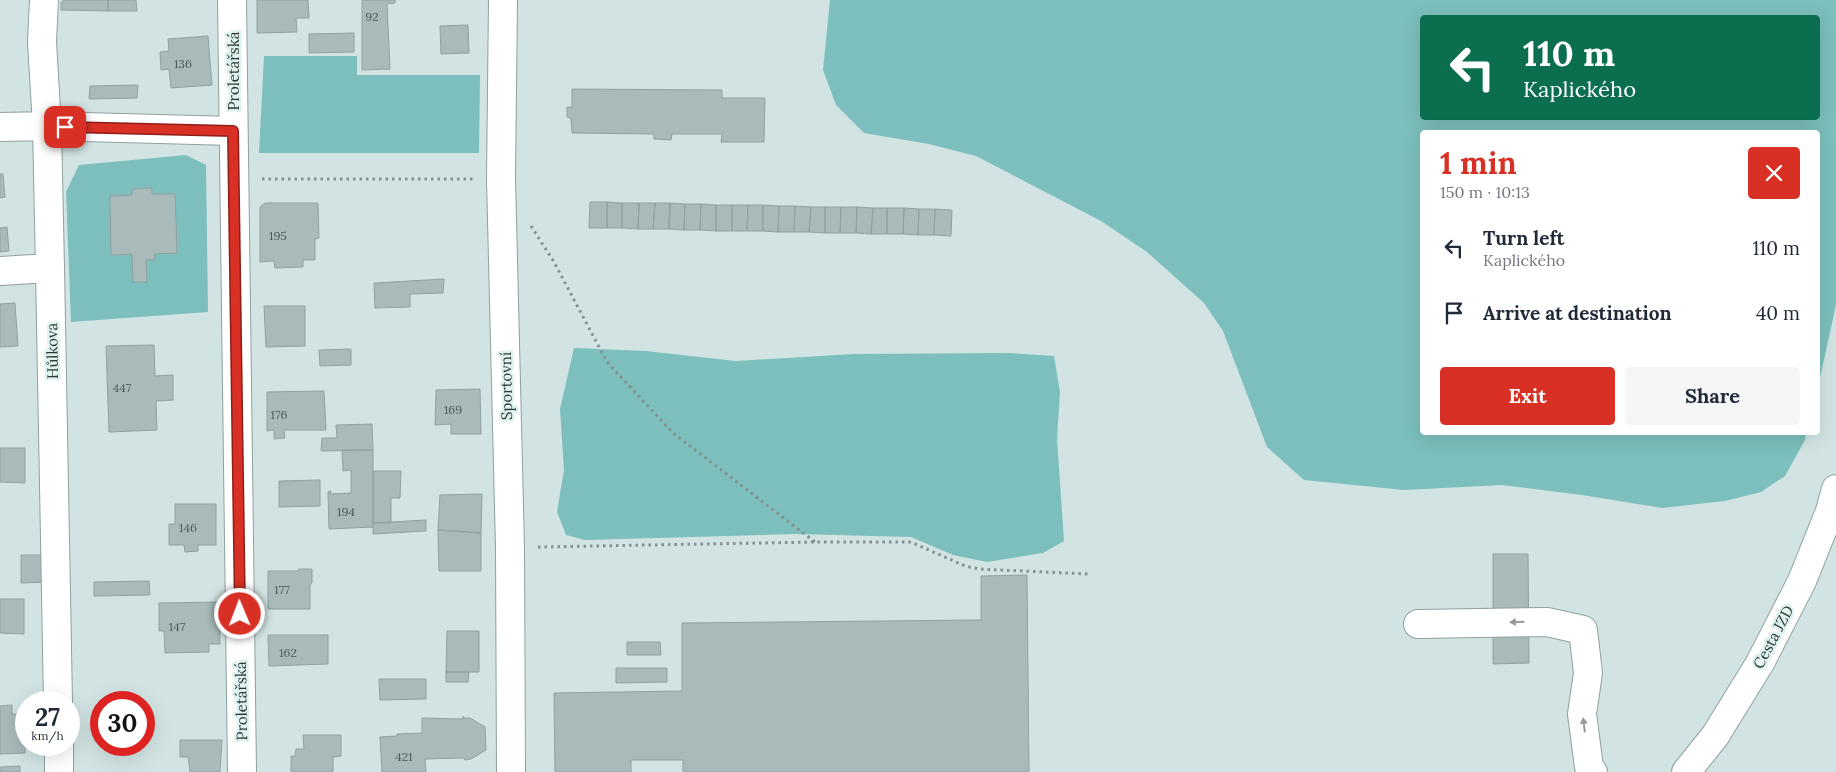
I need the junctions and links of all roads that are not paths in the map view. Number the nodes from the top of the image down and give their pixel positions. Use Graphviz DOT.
graph roads {
  1 [pos="44,0"];
  2 [pos="232,0"];
  3 [pos="503,0"];
  4 [pos="47,126"];
  5 [pos="0,127"];
  6 [pos="233,131"];
  7 [pos="50,268"];
  8 [pos="0,271"];
  9 [pos="1836,489"];
  10 [pos="1418,624"];
  11 [pos="58,691"];
  12 [pos="58,756"];
  13 [pos="59,772"];
  14 [pos="242,772"];
  15 [pos="511,772"];
  16 [pos="1593,772"];
  17 [pos="1686,772"];
  1 -- 4 [label="street, Hůlkova"];
  2 -- 6 [label="street, Proletářská"];
  3 -- 15 [label="street, Sportovní"];
  4 -- 5 [label="street"];
  4 -- 6 [label="street"];
  4 -- 7 [label="street, Hůlkova"];
  6 -- 14 [label="street, Proletářská"];
  7 -- 8 [label="street"];
  7 -- 11 [label="street, Hůlkova"];
  9 -- 17 [label="street, Cesta JZD"];
  16 -- 10 [label="street, one-way"];
  12 -- 13 [label="street"];
}
